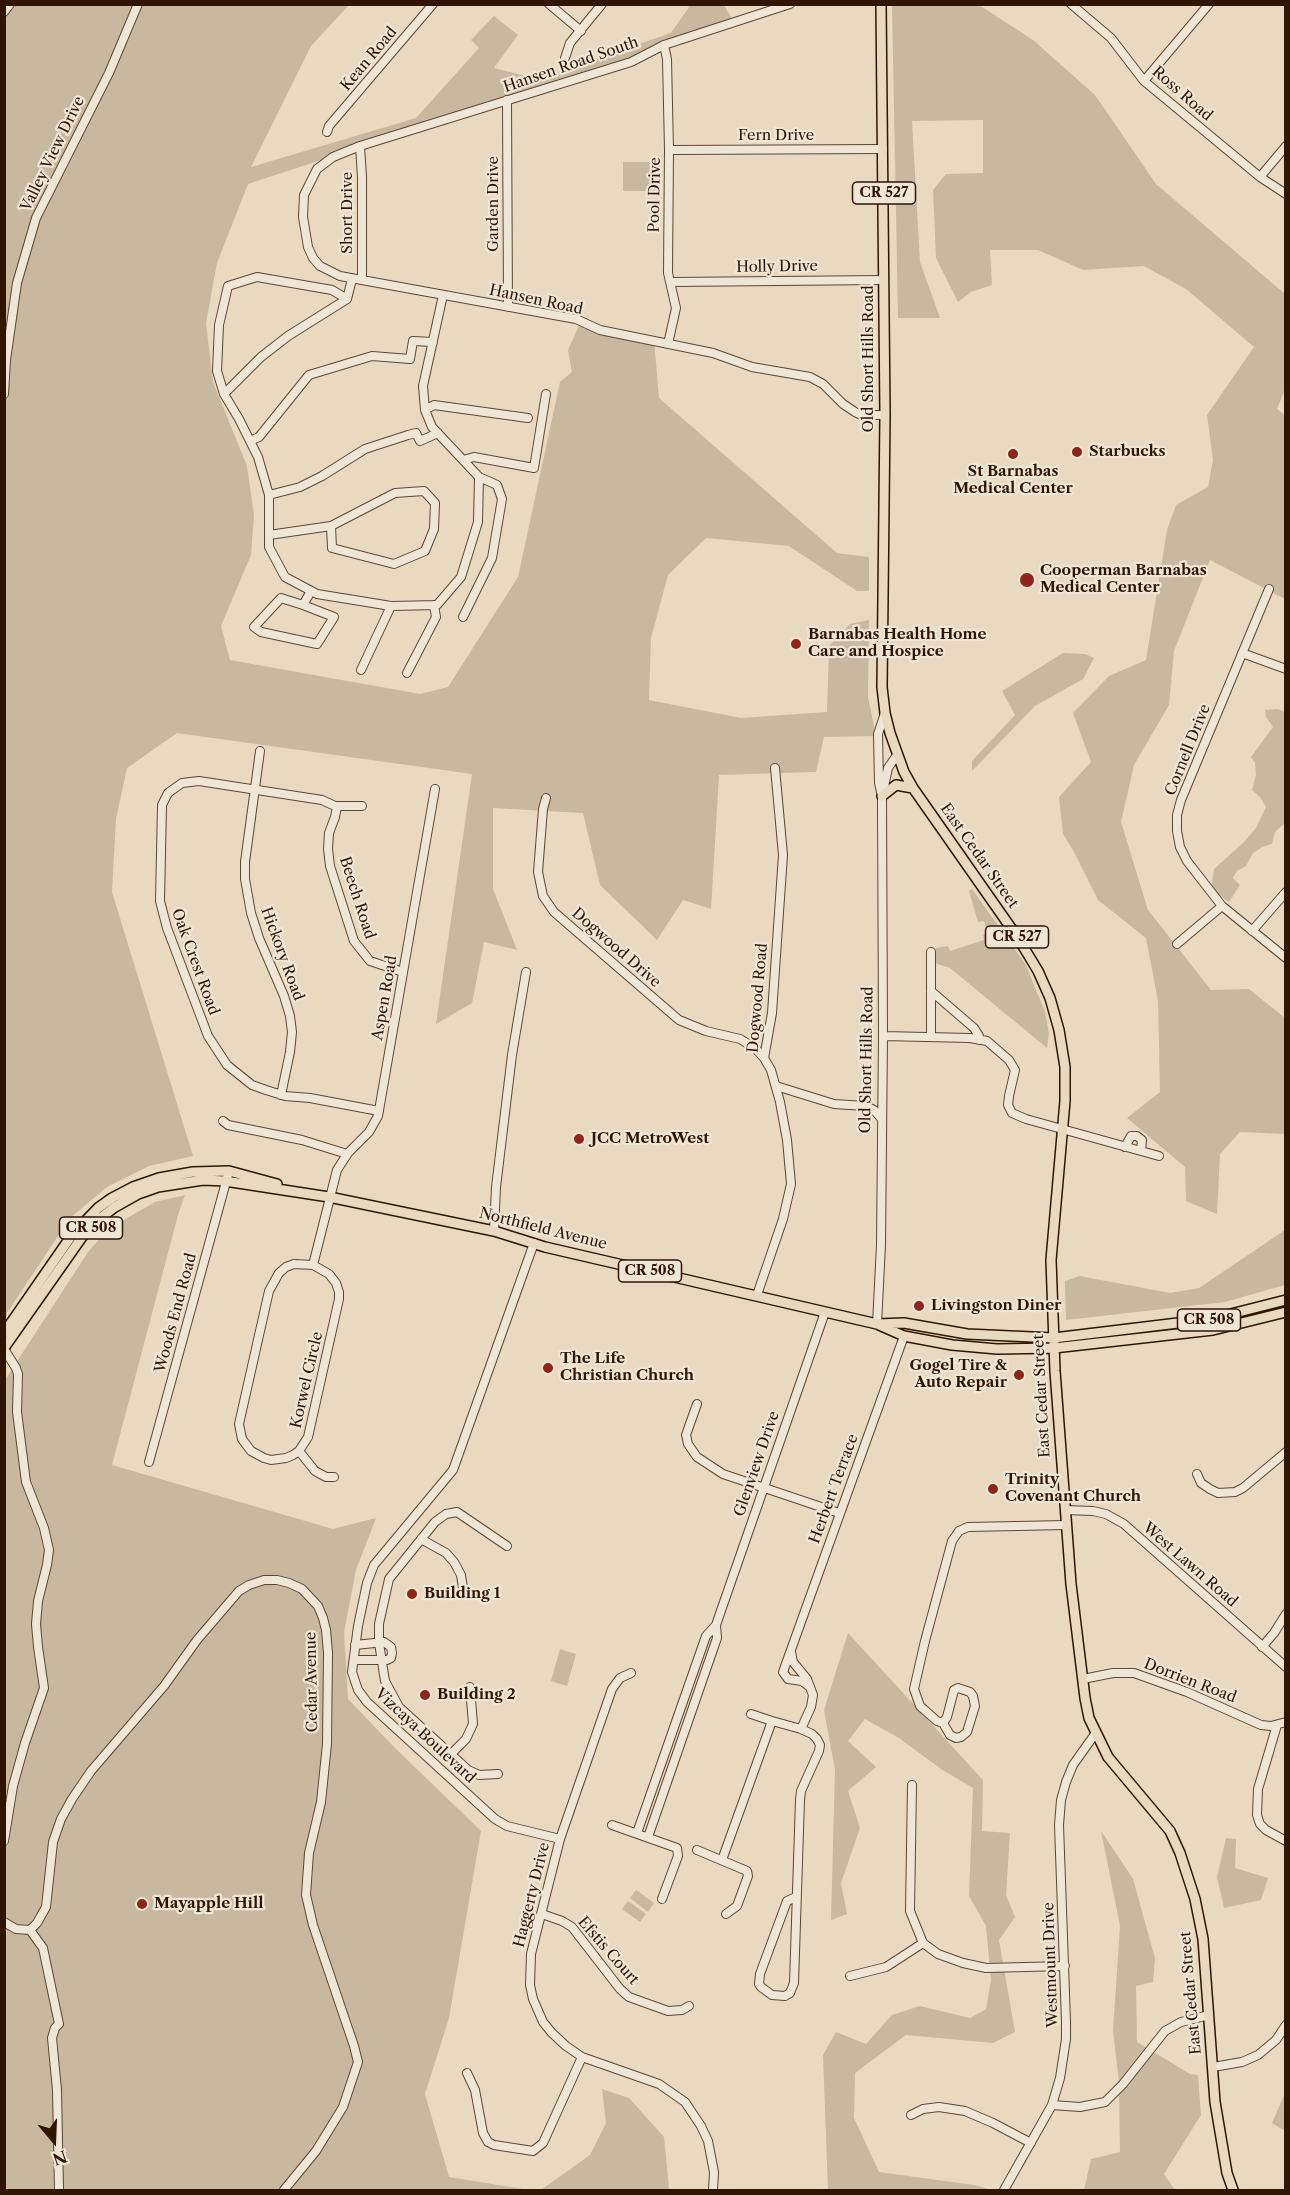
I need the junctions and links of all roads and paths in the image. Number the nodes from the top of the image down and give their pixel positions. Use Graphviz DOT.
graph roads {
  1 [pos="10,4"];
  2 [pos="138,4"];
  3 [pos="433,4"];
  4 [pos="549,4"];
  5 [pos="602,4"];
  6 [pos="789,4"];
  7 [pos="881,4"];
  8 [pos="1071,4"];
  9 [pos="1209,4"];
  10 [pos="4,12"];
  11 [pos="581,30"];
  12 [pos="664,45"];
  13 [pos="565,58"];
  14 [pos="1144,81"];
  15 [pos="507,100"];
  16 [pos="327,132"];
  17 [pos="360,146"];
  18 [pos="1286,146"];
  19 [pos="884,149"];
  20 [pos="669,150"];
  21 [pos="1260,177"];
  22 [pos="1286,194"];
  23 [pos="352,279"];
  24 [pos="362,280"];
  25 [pos="884,280"];
  26 [pos="671,282"];
  27 [pos="443,295"];
  28 [pos="347,299"];
  29 [pos="508,307"];
  30 [pos="433,342"];
  31 [pos="668,344"];
  32 [pos="4,394"];
  33 [pos="224,394"];
  34 [pos="546,394"];
  35 [pos="425,410"];
  36 [pos="885,415"];
  37 [pos="528,418"];
  38 [pos="438,433"];
  39 [pos="250,441"];
  40 [pos="463,460"];
  41 [pos="479,477"];
  42 [pos="269,495"];
  43 [pos="331,526"];
  44 [pos="269,535"];
  45 [pos="1269,589"];
  46 [pos="311,591"];
  47 [pos="303,605"];
  48 [pos="434,605"];
  49 [pos="391,606"];
  50 [pos="464,617"];
  51 [pos="1242,653"];
  52 [pos="1286,669"];
  53 [pos="361,670"];
  54 [pos="407,673"];
  55 [pos="885,713"];
  56 [pos="260,751"];
  57 [pos="897,755"];
  58 [pos="775,768"];
  59 [pos="914,788"];
  60 [pos="435,789"];
  61 [pos="255,790"];
  62 [pos="882,796"];
  63 [pos="546,798"];
  64 [pos="335,806"];
  65 [pos="362,806"];
  66 [pos="1286,892"];
  67 [pos="1222,906"];
  68 [pos="1252,931"];
  69 [pos="1177,944"];
  70 [pos="931,952"];
  71 [pos="1286,958"];
  72 [pos="403,972"];
  73 [pos="526,972"];
  74 [pos="931,991"];
  75 [pos="883,1036"];
  76 [pos="931,1037"];
  77 [pos="979,1040"];
  78 [pos="764,1058"];
  79 [pos="776,1086"];
  80 [pos="281,1095"];
  81 [pos="379,1111"];
  82 [pos="881,1118"];
  83 [pos="223,1121"];
  84 [pos="1063,1128"];
  85 [pos="1125,1147"];
  86 [pos="1141,1151"];
  87 [pos="347,1154"];
  88 [pos="1159,1156"];
  89 [pos="227,1176"];
  90 [pos="329,1197"];
  91 [pos="494,1231"];
  92 [pos="534,1243"];
  93 [pos="313,1265"];
  94 [pos="757,1295"];
  95 [pos="1286,1300"];
  96 [pos="825,1312"];
  97 [pos="1286,1312"];
  98 [pos="1230,1315"];
  99 [pos="877,1324"];
  100 [pos="1233,1325"];
  101 [pos="949,1331"];
  102 [pos="4,1333"];
  103 [pos="904,1336"];
  104 [pos="1054,1338"];
  105 [pos="4,1348"];
  106 [pos="1054,1348"];
  107 [pos="697,1404"];
  108 [pos="299,1451"];
  109 [pos="1286,1452"];
  110 [pos="149,1462"];
  111 [pos="1197,1474"];
  112 [pos="334,1477"];
  113 [pos="763,1487"];
  114 [pos="1065,1510"];
  115 [pos="839,1513"];
  116 [pos="1066,1525"];
  117 [pos="421,1539"];
  118 [pos="507,1546"];
  119 [pos="462,1588"];
  120 [pos="1286,1614"];
  121 [pos="716,1625"];
  122 [pos="379,1643"];
  123 [pos="355,1645"];
  124 [pos="1262,1647"];
  125 [pos="790,1651"];
  126 [pos="354,1659"];
  127 [pos="381,1659"];
  128 [pos="1286,1667"];
  129 [pos="631,1672"];
  130 [pos="1083,1679"];
  131 [pos="470,1687"];
  132 [pos="810,1687"];
  133 [pos="752,1714"];
  134 [pos="772,1721"];
  135 [pos="943,1723"];
  136 [pos="1281,1724"];
  137 [pos="801,1729"];
  138 [pos="1095,1734"];
  139 [pos="451,1754"];
  140 [pos="498,1774"];
  141 [pos="912,1785"];
  142 [pos="612,1826"];
  143 [pos="637,1833"];
  144 [pos="648,1837"];
  145 [pos="560,1839"];
  146 [pos="4,1841"];
  147 [pos="1286,1841"];
  148 [pos="697,1850"];
  149 [pos="722,1860"];
  150 [pos="796,1897"];
  151 [pos="662,1899"];
  152 [pos="542,1914"];
  153 [pos="726,1914"];
  154 [pos="4,1922"];
  155 [pos="32,1932"];
  156 [pos="923,1943"];
  157 [pos="1065,1966"];
  158 [pos="850,1976"];
  159 [pos="689,2006"];
  160 [pos="1209,2015"];
  161 [pos="1286,2025"];
  162 [pos="582,2057"];
  163 [pos="1213,2067"];
  164 [pos="467,2073"];
  165 [pos="1052,2105"];
  166 [pos="911,2115"];
  167 [pos="1030,2143"];
  168 [pos="59,2190"];
  169 [pos="284,2190"];
  170 [pos="713,2190"];
  171 [pos="1004,2190"];
  172 [pos="1233,2190"];
  1 -- 10 [label="street"];
  2 -- 32 [label="street, Valley View Drive"];
  3 -- 16 [label="street, Kean Road"];
  4 -- 11 [label="street"];
  5 -- 11 [label="street"];
  6 -- 12 [label="street, Hansen Road South"];
  7 -- 19 [label="main road, Old Short Hills Road / CR 527"];
  8 -- 14 [label="street, Ross Road"];
  9 -- 14 [label="street"];
  11 -- 13 [label="street"];
  12 -- 15 [label="street, Hansen Road South"];
  12 -- 20 [label="street, Pool Drive"];
  14 -- 21 [label="street, Ross Road"];
  15 -- 17 [label="street, Hansen Road South"];
  15 -- 29 [label="street, Garden Drive"];
  17 -- 23 [label="street, Hansen Road"];
  17 -- 24 [label="street, Short Drive"];
  18 -- 21 [label="street"];
  19 -- 20 [label="street, Fern Drive"];
  19 -- 25 [label="main road, Old Short Hills Road / CR 527"];
  20 -- 26 [label="street, Pool Drive"];
  21 -- 22 [label="street, Ross Road"];
  23 -- 24 [label="street, Hansen Road"];
  23 -- 28 [label="street"];
  24 -- 27 [label="street, Hansen Road"];
  25 -- 26 [label="street, Holly Drive"];
  25 -- 36 [label="main road, Old Short Hills Road / CR 527"];
  26 -- 31 [label="street, Pool Drive"];
  27 -- 29 [label="street, Hansen Road"];
  27 -- 30 [label="street"];
  28 -- 33 [label="street"];
  28 -- 33 [label="street"];
  29 -- 31 [label="street, Hansen Road"];
  30 -- 35 [label="street"];
  30 -- 39 [label="street"];
  31 -- 36 [label="street, Hansen Road"];
  33 -- 39 [label="street"];
  34 -- 40 [label="street"];
  35 -- 37 [label="street"];
  35 -- 38 [label="street"];
  36 -- 55 [label="main road, Old Short Hills Road / CR 527"];
  38 -- 40 [label="street"];
  38 -- 42 [label="street"];
  39 -- 42 [label="street"];
  40 -- 41 [label="street"];
  41 -- 48 [label="street"];
  41 -- 50 [label="street"];
  42 -- 44 [label="street"];
  43 -- 43 [label="street"];
  43 -- 44 [label="street"];
  44 -- 46 [label="street"];
  45 -- 51 [label="street, Cornell Drive"];
  46 -- 47 [label="street"];
  46 -- 49 [label="street"];
  47 -- 47 [label="street"];
  48 -- 49 [label="street"];
  48 -- 54 [label="street"];
  49 -- 53 [label="street"];
  51 -- 52 [label="street"];
  51 -- 67 [label="street, Cornell Drive"];
  55 -- 57 [label="main road, Old Short Hills Road / CR 527"];
  55 -- 62 [label="street, Old Short Hills Road"];
  56 -- 61 [label="street, Hickory Road"];
  57 -- 59 [label="main road, East Cedar Street / CR 527"];
  57 -- 62 [label="street, Old Short Hills Road"];
  58 -- 78 [label="street, Dogwood Road"];
  59 -- 62 [label="main road"];
  59 -- 84 [label="main road, East Cedar Street / CR 527"];
  60 -- 72 [label="street, Aspen Road"];
  61 -- 64 [label="street, Oak Crest Road"];
  61 -- 80 [label="street, Hickory Road"];
  61 -- 80 [label="street, Oak Crest Road"];
  62 -- 75 [label="street, Old Short Hills Road"];
  63 -- 78 [label="street, Dogwood Drive"];
  64 -- 65 [label="street, Oak Crest Road"];
  64 -- 72 [label="street, Beech Road"];
  66 -- 68 [label="street"];
  67 -- 68 [label="street, Cornell Drive"];
  67 -- 69 [label="street"];
  68 -- 71 [label="street, Cornell Drive"];
  70 -- 74 [label="street"];
  72 -- 81 [label="street, Aspen Road"];
  73 -- 91 [label="street"];
  74 -- 76 [label="street"];
  74 -- 77 [label="street"];
  75 -- 76 [label="street"];
  75 -- 82 [label="street, Old Short Hills Road"];
  76 -- 77 [label="street"];
  77 -- 84 [label="street"];
  78 -- 79 [label="street, Dogwood Road"];
  79 -- 82 [label="street"];
  79 -- 94 [label="street, Dogwood Road"];
  80 -- 81 [label="street, Oak Crest Road"];
  81 -- 87 [label="street, Aspen Road"];
  82 -- 99 [label="street, Old Short Hills Road"];
  83 -- 87 [label="street"];
  84 -- 85 [label="street"];
  84 -- 104 [label="main road, East Cedar Street / CR 527"];
  85 -- 86 [label="street"];
  85 -- 86 [label="street"];
  86 -- 88 [label="street"];
  87 -- 90 [label="street, Aspen Road"];
  89 -- 90 [label="main road, Northfield Avenue / CR 508"];
  89 -- 102 [label="main road, Northfield Avenue / CR 508"];
  89 -- 105 [label="main road, Northfield Avenue / CR 508"];
  89 -- 110 [label="street, Woods End Road"];
  90 -- 91 [label="main road, Northfield Avenue / CR 508"];
  90 -- 93 [label="street"];
  91 -- 92 [label="main road, Northfield Avenue / CR 508"];
  92 -- 94 [label="main road, Northfield Avenue / CR 508"];
  92 -- 123 [label="street, Vizcaya Boulevard"];
  93 -- 108 [label="street, Korwel Circle"];
  93 -- 108 [label="street, Korwel Circle"];
  94 -- 96 [label="main road, Northfield Avenue / CR 508"];
  95 -- 98 [label="main road, CR 508"];
  96 -- 99 [label="main road, Northfield Avenue / CR 508"];
  96 -- 113 [label="street, Glenview Drive"];
  97 -- 100 [label="main road, CR 508"];
  98 -- 100 [label="main road"];
  98 -- 104 [label="main road, CR 508"];
  99 -- 101 [label="main road, CR 508"];
  99 -- 103 [label="main road, CR 508"];
  100 -- 106 [label="main road, CR 508"];
  101 -- 103 [label="main road"];
  101 -- 104 [label="main road, CR 508"];
  103 -- 106 [label="main road, CR 508"];
  103 -- 115 [label="street, Herbert Terrace"];
  104 -- 106 [label="main road, East Cedar Street / CR 527"];
  105 -- 146 [label="street"];
  106 -- 114 [label="main road, East Cedar Street / CR 527"];
  107 -- 113 [label="street"];
  108 -- 112 [label="street"];
  109 -- 111 [label="street"];
  113 -- 115 [label="street"];
  113 -- 121 [label="street, Glenview Drive"];
  114 -- 116 [label="main road, East Cedar Street / CR 527"];
  114 -- 124 [label="street, West Lawn Road"];
  115 -- 125 [label="street, Herbert Terrace"];
  116 -- 130 [label="main road, East Cedar Street / CR 527"];
  116 -- 135 [label="street"];
  117 -- 118 [label="street"];
  117 -- 119 [label="street"];
  117 -- 122 [label="street"];
  120 -- 124 [label="street"];
  121 -- 143 [label="street, Glenview Drive"];
  121 -- 144 [label="street, Glenview Drive"];
  122 -- 123 [label="street"];
  122 -- 127 [label="street"];
  123 -- 126 [label="street, Vizcaya Boulevard"];
  124 -- 128 [label="street, West Lawn Road"];
  125 -- 132 [label="street"];
  125 -- 132 [label="street, Herbert Terrace"];
  126 -- 127 [label="street"];
  126 -- 145 [label="street, Vizcaya Boulevard"];
  127 -- 139 [label="street"];
  129 -- 145 [label="street, Haggerty Drive"];
  130 -- 136 [label="street, Dorrien Road"];
  130 -- 138 [label="main road, East Cedar Street / CR 527"];
  131 -- 139 [label="street"];
  132 -- 137 [label="street"];
  133 -- 134 [label="street"];
  134 -- 137 [label="street"];
  134 -- 149 [label="street"];
  135 -- 135 [label="street"];
  136 -- 147 [label="street"];
  137 -- 150 [label="street"];
  138 -- 157 [label="street, Westmount Drive"];
  138 -- 160 [label="main road, East Cedar Street / CR 527"];
  139 -- 140 [label="street"];
  141 -- 156 [label="street"];
  142 -- 143 [label="street"];
  143 -- 144 [label="street"];
  144 -- 151 [label="street"];
  145 -- 152 [label="street, Haggerty Drive"];
  148 -- 149 [label="street"];
  149 -- 153 [label="street"];
  150 -- 150 [label="street"];
  152 -- 159 [label="street, Efstis Court"];
  152 -- 162 [label="street, Haggerty Drive"];
  154 -- 155 [label="street"];
  155 -- 168 [label="street"];
  155 -- 169 [label="street, Cedar Avenue"];
  156 -- 157 [label="street"];
  156 -- 158 [label="street"];
  157 -- 165 [label="street, Westmount Drive"];
  160 -- 163 [label="main road, East Cedar Street / CR 527"];
  160 -- 165 [label="street"];
  161 -- 163 [label="street"];
  162 -- 164 [label="street"];
  162 -- 170 [label="street, Haggerty Drive"];
  163 -- 172 [label="main road, East Cedar Street / CR 527"];
  165 -- 167 [label="street, Westmount Drive"];
  166 -- 167 [label="street"];
  167 -- 171 [label="street, Westmount Drive"];
}
